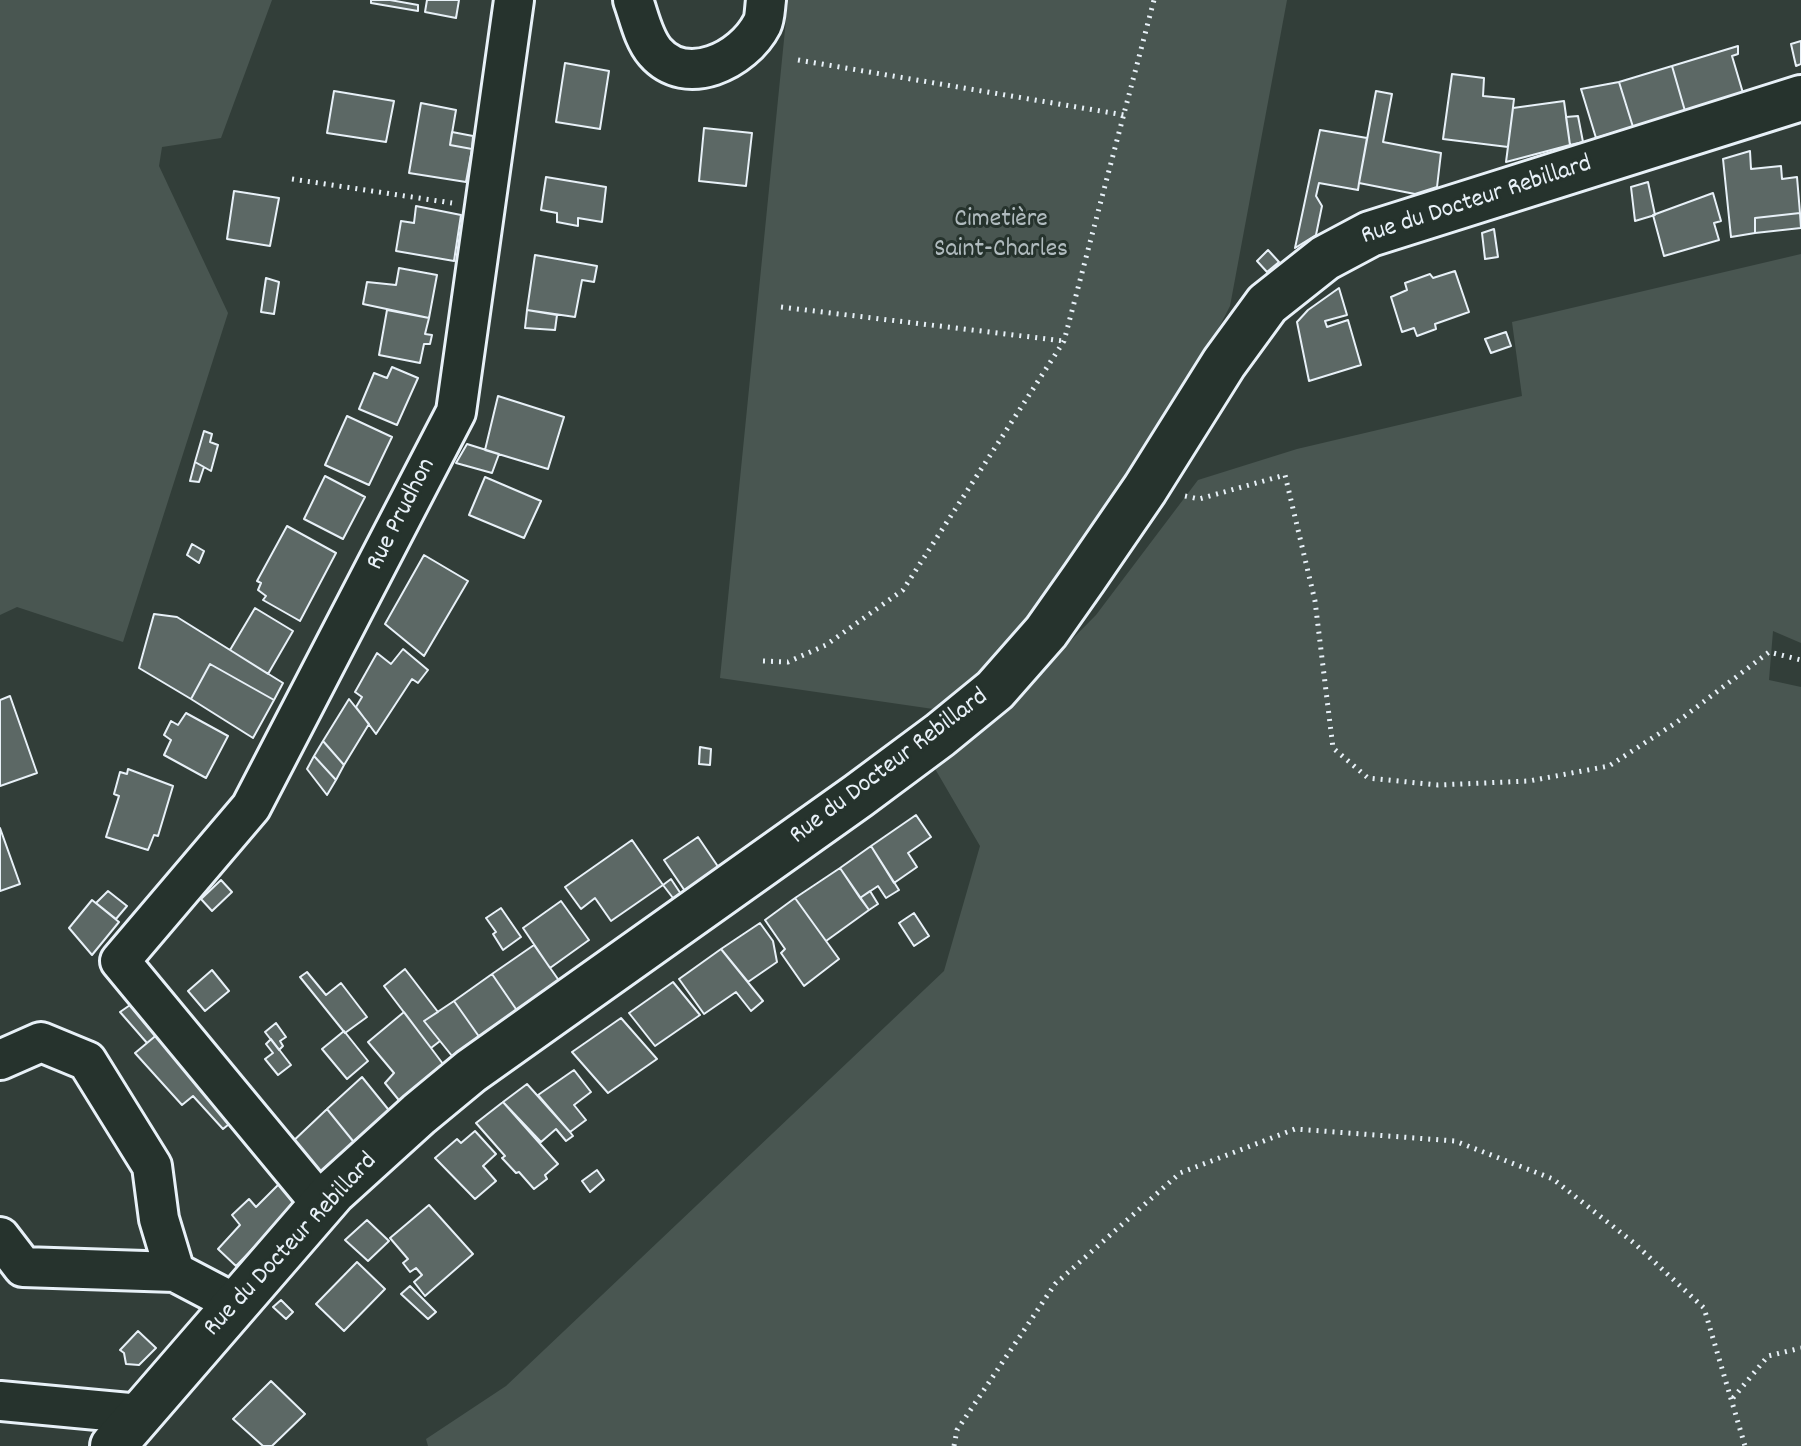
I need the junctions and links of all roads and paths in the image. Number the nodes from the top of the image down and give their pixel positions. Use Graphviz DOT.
graph roads {
  1 [pos="514,0"];
  2 [pos="633,0"];
  3 [pos="766,0"];
  4 [pos="1154,0"];
  5 [pos="798,60"];
  6 [pos="1801,98"];
  7 [pos="1124,115"];
  8 [pos="292,179"];
  9 [pos="484,208"];
  10 [pos="781,307"];
  11 [pos="1064,341"];
  12 [pos="1145,489"];
  13 [pos="1801,660"];
  14 [pos="763,661"];
  15 [pos="0,1060"];
  16 [pos="322,1205"];
  17 [pos="0,1237"];
  18 [pos="175,1272"];
  19 [pos="236,1304"];
  20 [pos="1801,1348"];
  21 [pos="1733,1399"];
  22 [pos="0,1401"];
  23 [pos="127,1430"];
  24 [pos="954,1446"];
  25 [pos="1745,1446"];
  1 -- 9 [label="street, Rue Prudhon"];
  2 -- 3 [label="street"];
  4 -- 7 [label="path"];
  5 -- 7 [label="path"];
  6 -- 12 [label="main road, Rue du Docteur Rebillard"];
  7 -- 11 [label="path"];
  8 -- 9 [label="path"];
  9 -- 16 [label="street, Rue Prudhon"];
  10 -- 11 [label="path"];
  11 -- 14 [label="path"];
  12 -- 13 [label="path"];
  12 -- 16 [label="main road, Rue du Docteur Rebillard"];
  15 -- 18 [label="street"];
  16 -- 19 [label="main road, Rue du Docteur Rebillard"];
  17 -- 18 [label="street"];
  18 -- 19 [label="street"];
  19 -- 23 [label="main road, Rue du Docteur Rebillard"];
  20 -- 21 [label="path"];
  21 -- 24 [label="path"];
  21 -- 25 [label="path"];
  22 -- 23 [label="street"];
}
